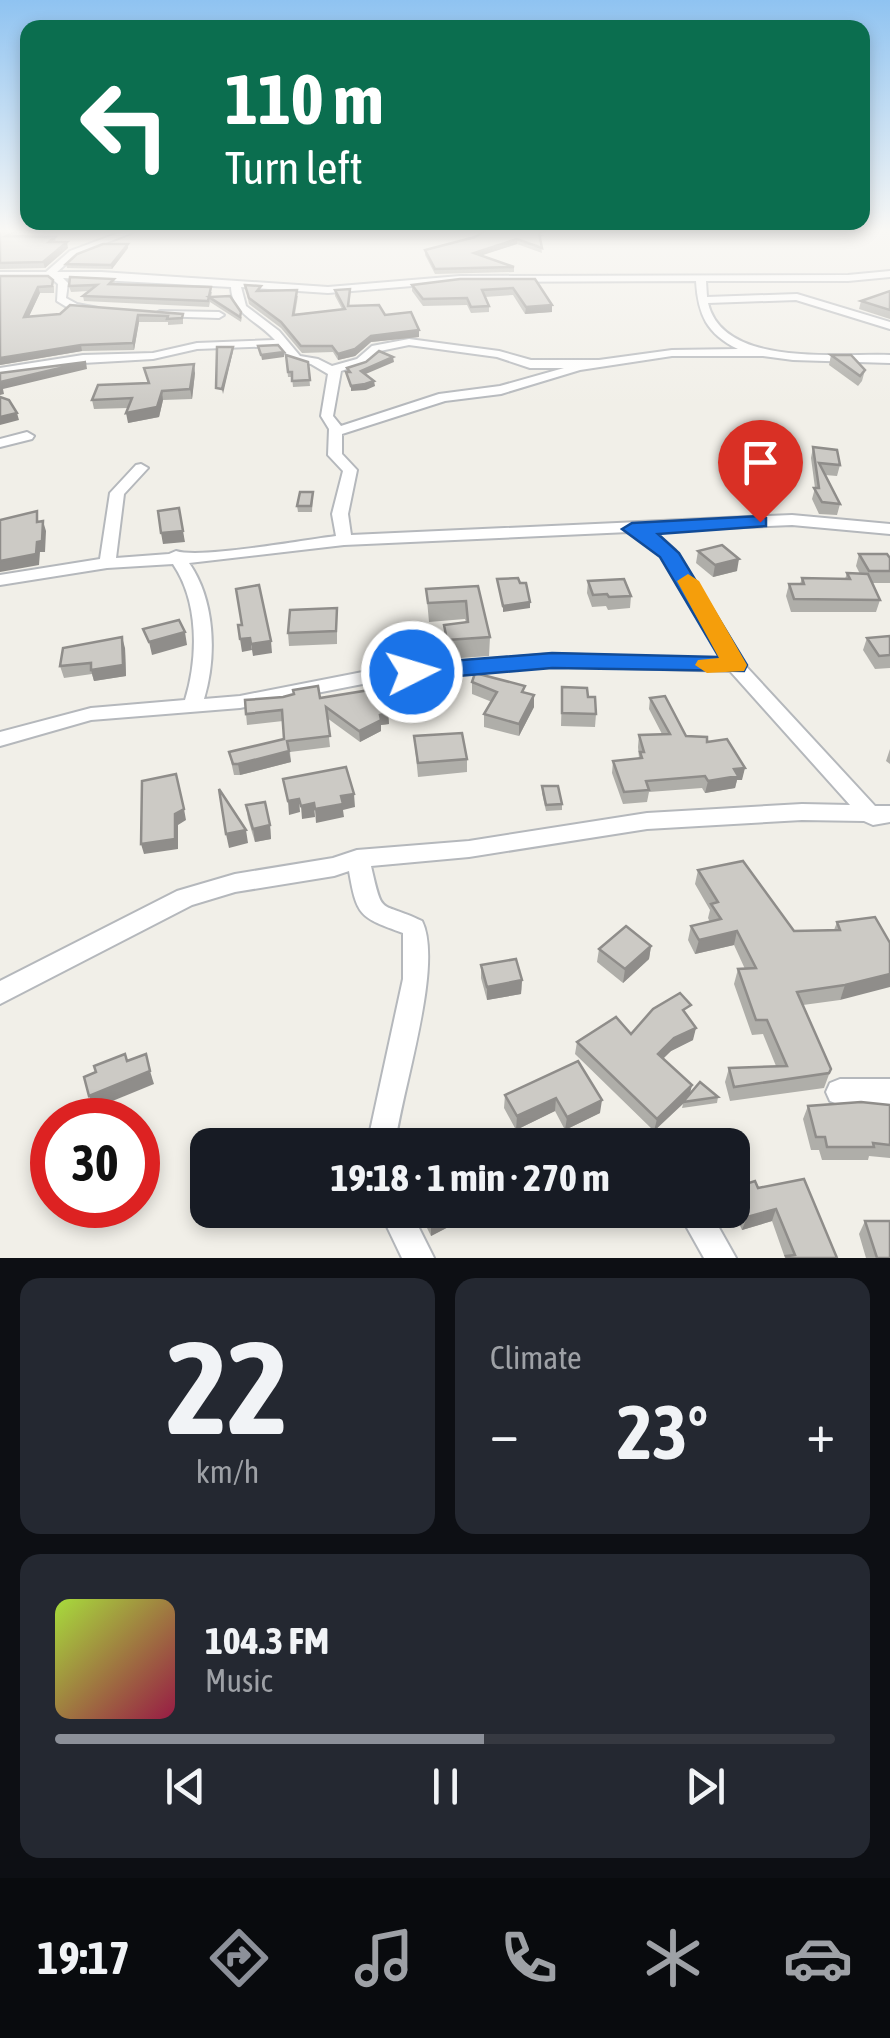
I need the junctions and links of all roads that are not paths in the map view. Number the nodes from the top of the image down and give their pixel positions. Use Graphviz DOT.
graph roads {
  1 [pos="62,288"];
  2 [pos="237,288"];
  3 [pos="293,288"];
  4 [pos="358,288"];
  5 [pos="702,288"];
  6 [pos="702,300"];
  7 [pos="112,311"];
  8 [pos="152,314"];
  9 [pos="219,316"];
  10 [pos="890,326"];
  11 [pos="282,344"];
  12 [pos="766,352"];
  13 [pos="890,360"];
  14 [pos="601,364"];
  15 [pos="332,371"];
  16 [pos="0,372"];
  17 [pos="336,432"];
  18 [pos="27,436"];
  19 [pos="0,443"];
  20 [pos="141,468"];
  21 [pos="632,529"];
  22 [pos="890,529"];
  23 [pos="344,540"];
  24 [pos="176,556"];
  25 [pos="108,563"];
  26 [pos="0,580"];
  27 [pos="735,665"];
  28 [pos="192,708"];
  29 [pos="0,739"];
  30 [pos="881,815"];
  31 [pos="357,858"];
  32 [pos="0,992"];
  33 [pos="840,1092"];
  34 [pos="890,1092"];
  35 [pos="383,1128"];
  36 [pos="404,1228"];
  37 [pos="703,1228"];
  38 [pos="420,1258"];
  39 [pos="721,1258"];
  1 -- 7 [label="street"];
  2 -- 11 [label="street"];
  3 -- 4 [label="street"];
  5 -- 6 [label="street"];
  6 -- 10 [label="street"];
  6 -- 12 [label="street"];
  8 -- 9 [label="street"];
  11 -- 15 [label="street"];
  11 -- 16 [label="street"];
  12 -- 13 [label="street"];
  12 -- 14 [label="street"];
  14 -- 15 [label="street"];
  14 -- 17 [label="street"];
  15 -- 17 [label="street"];
  17 -- 23 [label="street"];
  18 -- 19 [label="street"];
  20 -- 25 [label="street"];
  21 -- 22 [label="street"];
  21 -- 23 [label="street"];
  21 -- 27 [label="street"];
  23 -- 24 [label="street"];
  24 -- 25 [label="street"];
  24 -- 28 [label="street"];
  25 -- 26 [label="street"];
  27 -- 28 [label="street"];
  27 -- 30 [label="street"];
  28 -- 29 [label="street"];
  30 -- 31 [label="street"];
  31 -- 32 [label="street"];
  31 -- 35 [label="street"];
  33 -- 34 [label="street"];
  36 -- 38 [label="street"];
  37 -- 39 [label="street"];
}
